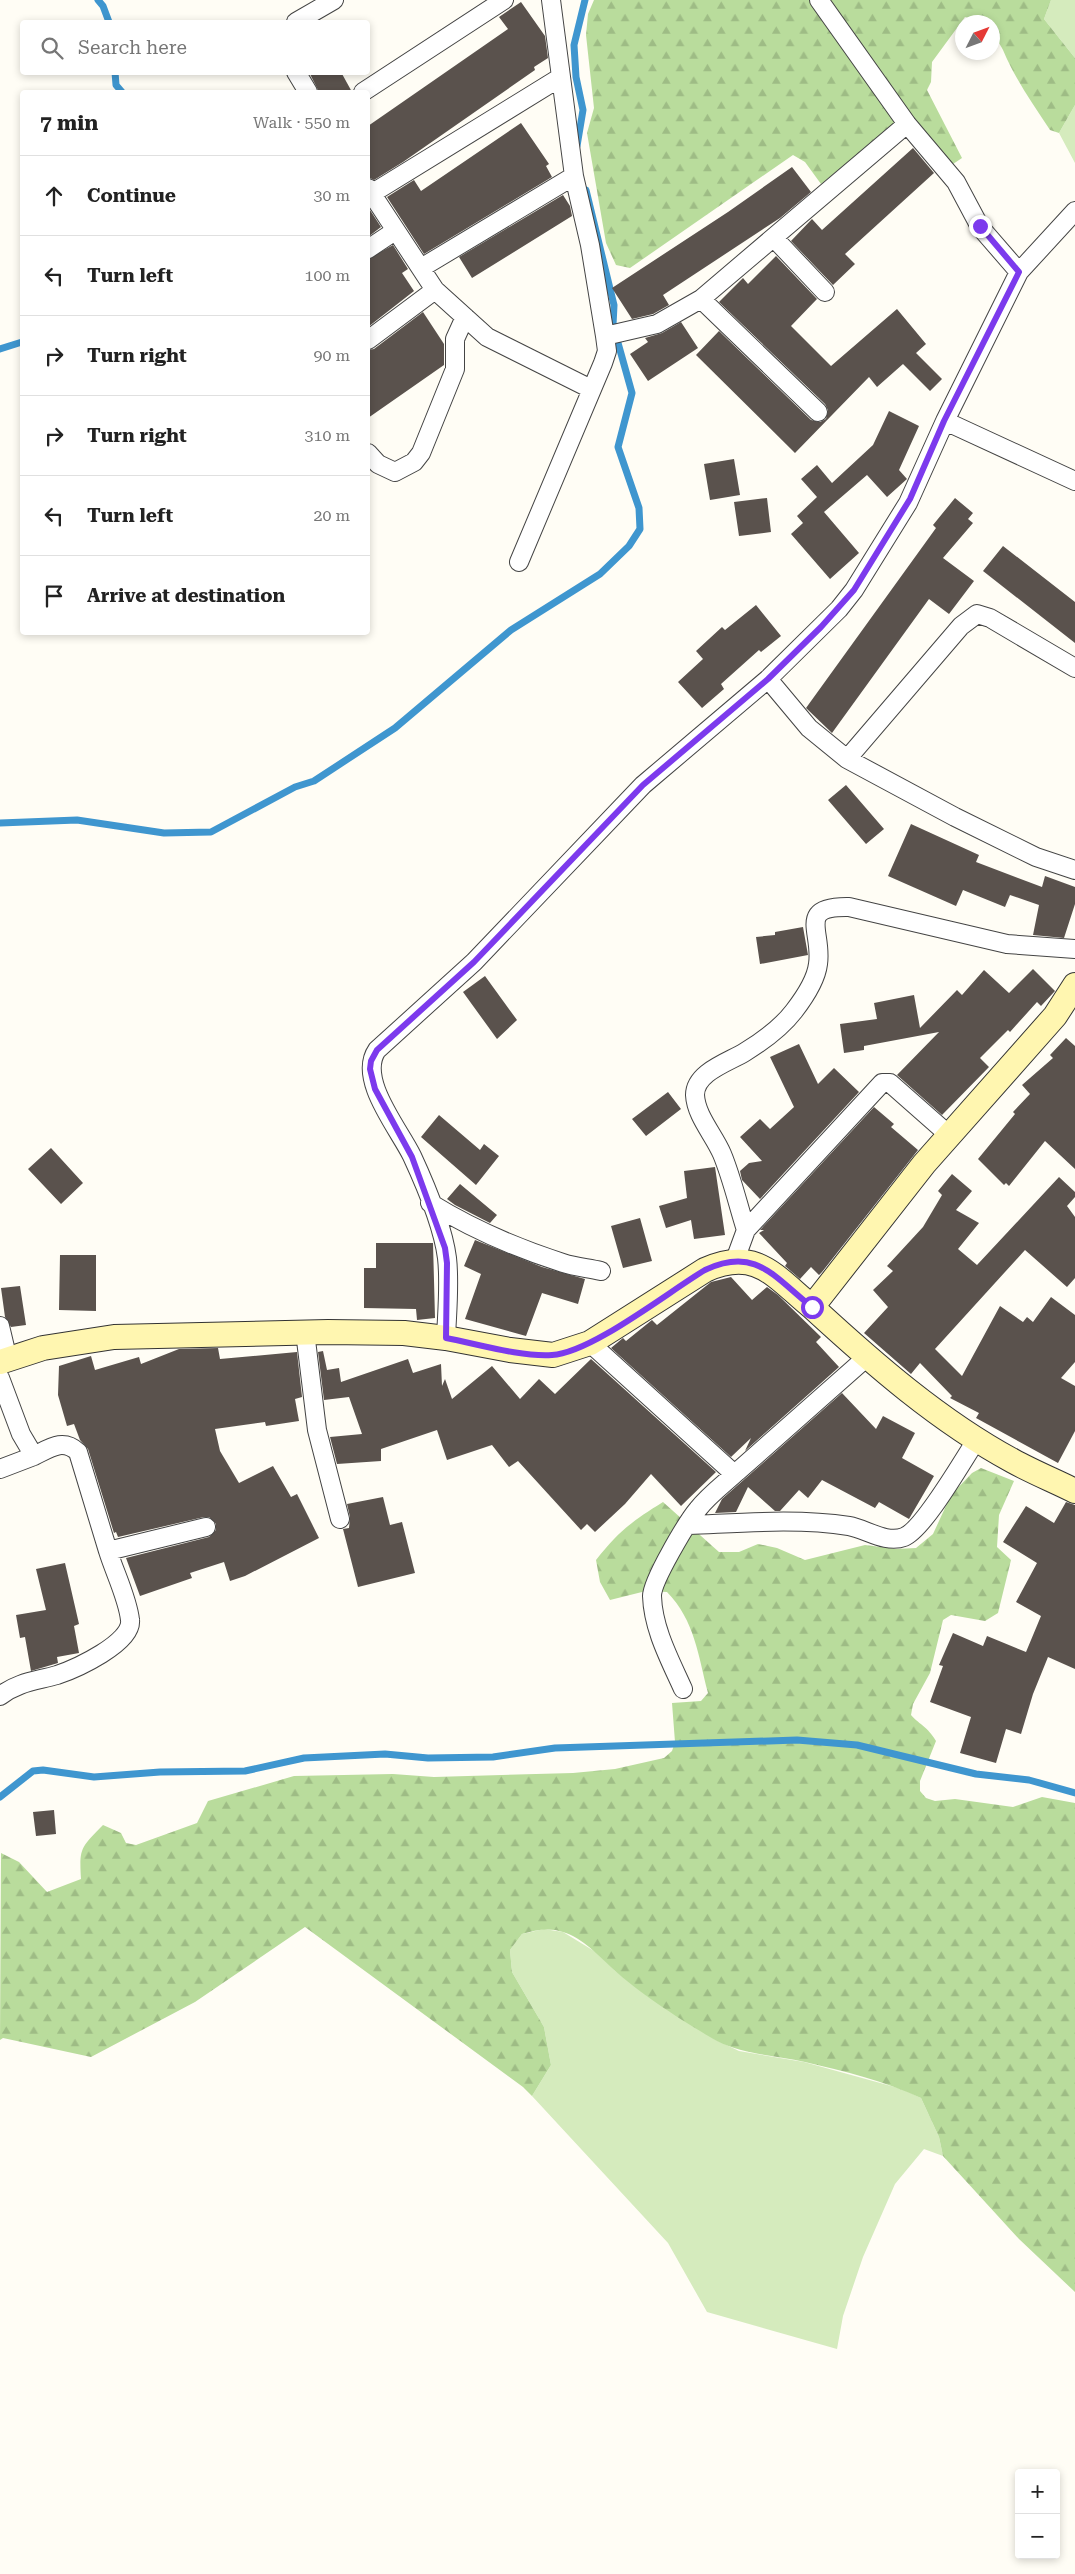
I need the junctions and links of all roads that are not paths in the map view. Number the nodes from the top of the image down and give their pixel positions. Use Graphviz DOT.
graph roads {
  1 [pos="334,0"];
  2 [pos="504,0"];
  3 [pos="551,0"];
  4 [pos="820,0"];
  5 [pos="299,20"];
  6 [pos="298,75"];
  7 [pos="561,77"];
  8 [pos="307,90"];
  9 [pos="366,90"];
  10 [pos="908,124"];
  11 [pos="574,176"];
  12 [pos="370,190"];
  13 [pos="370,193"];
  14 [pos="1075,211"];
  15 [pos="395,231"];
  16 [pos="774,238"];
  17 [pos="370,248"];
  18 [pos="421,268"];
  19 [pos="1019,272"];
  20 [pos="435,290"];
  21 [pos="825,292"];
  22 [pos="701,299"];
  23 [pos="465,317"];
  24 [pos="613,334"];
  25 [pos="370,339"];
  26 [pos="591,389"];
  27 [pos="818,412"];
  28 [pos="944,421"];
  29 [pos="370,455"];
  30 [pos="1075,481"];
  31 [pos="519,562"];
  32 [pos="1075,668"];
  33 [pos="768,679"];
  34 [pos="847,759"];
  35 [pos="1075,870"];
  36 [pos="1075,949"];
  37 [pos="1075,985"];
  38 [pos="949,1135"];
  39 [pos="430,1203"];
  40 [pos="746,1230"];
  41 [pos="736,1260"];
  42 [pos="600,1271"];
  43 [pos="812,1307"];
  44 [pos="0,1326"];
  45 [pos="305,1332"];
  46 [pos="446,1338"];
  47 [pos="590,1343"];
  48 [pos="867,1357"];
  49 [pos="3,1366"];
  50 [pos="977,1439"];
  51 [pos="34,1456"];
  52 [pos="0,1469"];
  53 [pos="737,1472"];
  54 [pos="1075,1491"];
  55 [pos="340,1520"];
  56 [pos="689,1525"];
  57 [pos="206,1527"];
  58 [pos="108,1551"];
  59 [pos="683,1689"];
  60 [pos="0,1696"];
  1 -- 5 [label="street"];
  2 -- 9 [label="street"];
  3 -- 7 [label="street"];
  4 -- 10 [label="street"];
  6 -- 8 [label="street"];
  7 -- 11 [label="street"];
  7 -- 12 [label="street"];
  10 -- 16 [label="street"];
  10 -- 19 [label="street"];
  11 -- 18 [label="street"];
  11 -- 24 [label="street"];
  13 -- 15 [label="street"];
  14 -- 19 [label="street"];
  15 -- 17 [label="street"];
  15 -- 18 [label="street"];
  16 -- 21 [label="street"];
  16 -- 22 [label="street"];
  18 -- 20 [label="street"];
  19 -- 28 [label="street"];
  20 -- 23 [label="street"];
  20 -- 25 [label="street"];
  22 -- 24 [label="street"];
  22 -- 27 [label="street"];
  23 -- 26 [label="street"];
  23 -- 29 [label="street"];
  24 -- 26 [label="street"];
  26 -- 31 [label="street"];
  28 -- 30 [label="street"];
  28 -- 33 [label="street"];
  32 -- 34 [label="street"];
  33 -- 34 [label="street"];
  33 -- 39 [label="street"];
  34 -- 35 [label="street"];
  36 -- 40 [label="street"];
  37 -- 38 [label="street"];
  38 -- 40 [label="street"];
  38 -- 43 [label="street"];
  39 -- 42 [label="street"];
  39 -- 46 [label="street"];
  40 -- 41 [label="street"];
  41 -- 43 [label="street"];
  41 -- 47 [label="street"];
  43 -- 48 [label="street"];
  44 -- 49 [label="street"];
  45 -- 46 [label="street"];
  45 -- 49 [label="street"];
  45 -- 55 [label="street"];
  46 -- 47 [label="street"];
  47 -- 53 [label="street"];
  48 -- 50 [label="street"];
  48 -- 53 [label="street"];
  49 -- 51 [label="street"];
  50 -- 54 [label="street"];
  50 -- 56 [label="street"];
  51 -- 52 [label="street"];
  51 -- 58 [label="street"];
  53 -- 56 [label="street"];
  56 -- 59 [label="street"];
  57 -- 58 [label="street"];
  58 -- 60 [label="street"];
}
